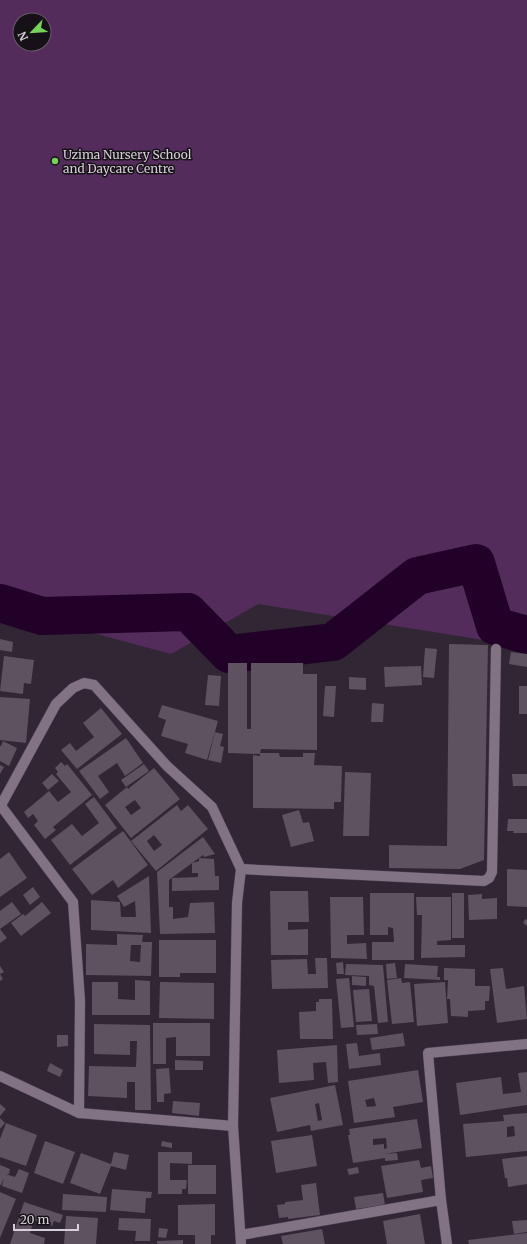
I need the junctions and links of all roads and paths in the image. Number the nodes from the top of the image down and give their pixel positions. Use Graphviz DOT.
graph roads {
  1 [pos="496,649"];
  2 [pos="0,807"];
  3 [pos="241,870"];
  4 [pos="527,1044"];
  5 [pos="0,1076"];
  6 [pos="79,1113"];
  7 [pos="233,1126"];
  8 [pos="441,1200"];
  9 [pos="241,1240"];
  10 [pos="447,1244"];
  1 -- 3 [label="street"];
  2 -- 3 [label="street"];
  2 -- 6 [label="street"];
  3 -- 7 [label="street"];
  4 -- 8 [label="street"];
  5 -- 6 [label="street"];
  6 -- 7 [label="street"];
  7 -- 9 [label="street"];
  8 -- 9 [label="street"];
  8 -- 10 [label="street"];
}
